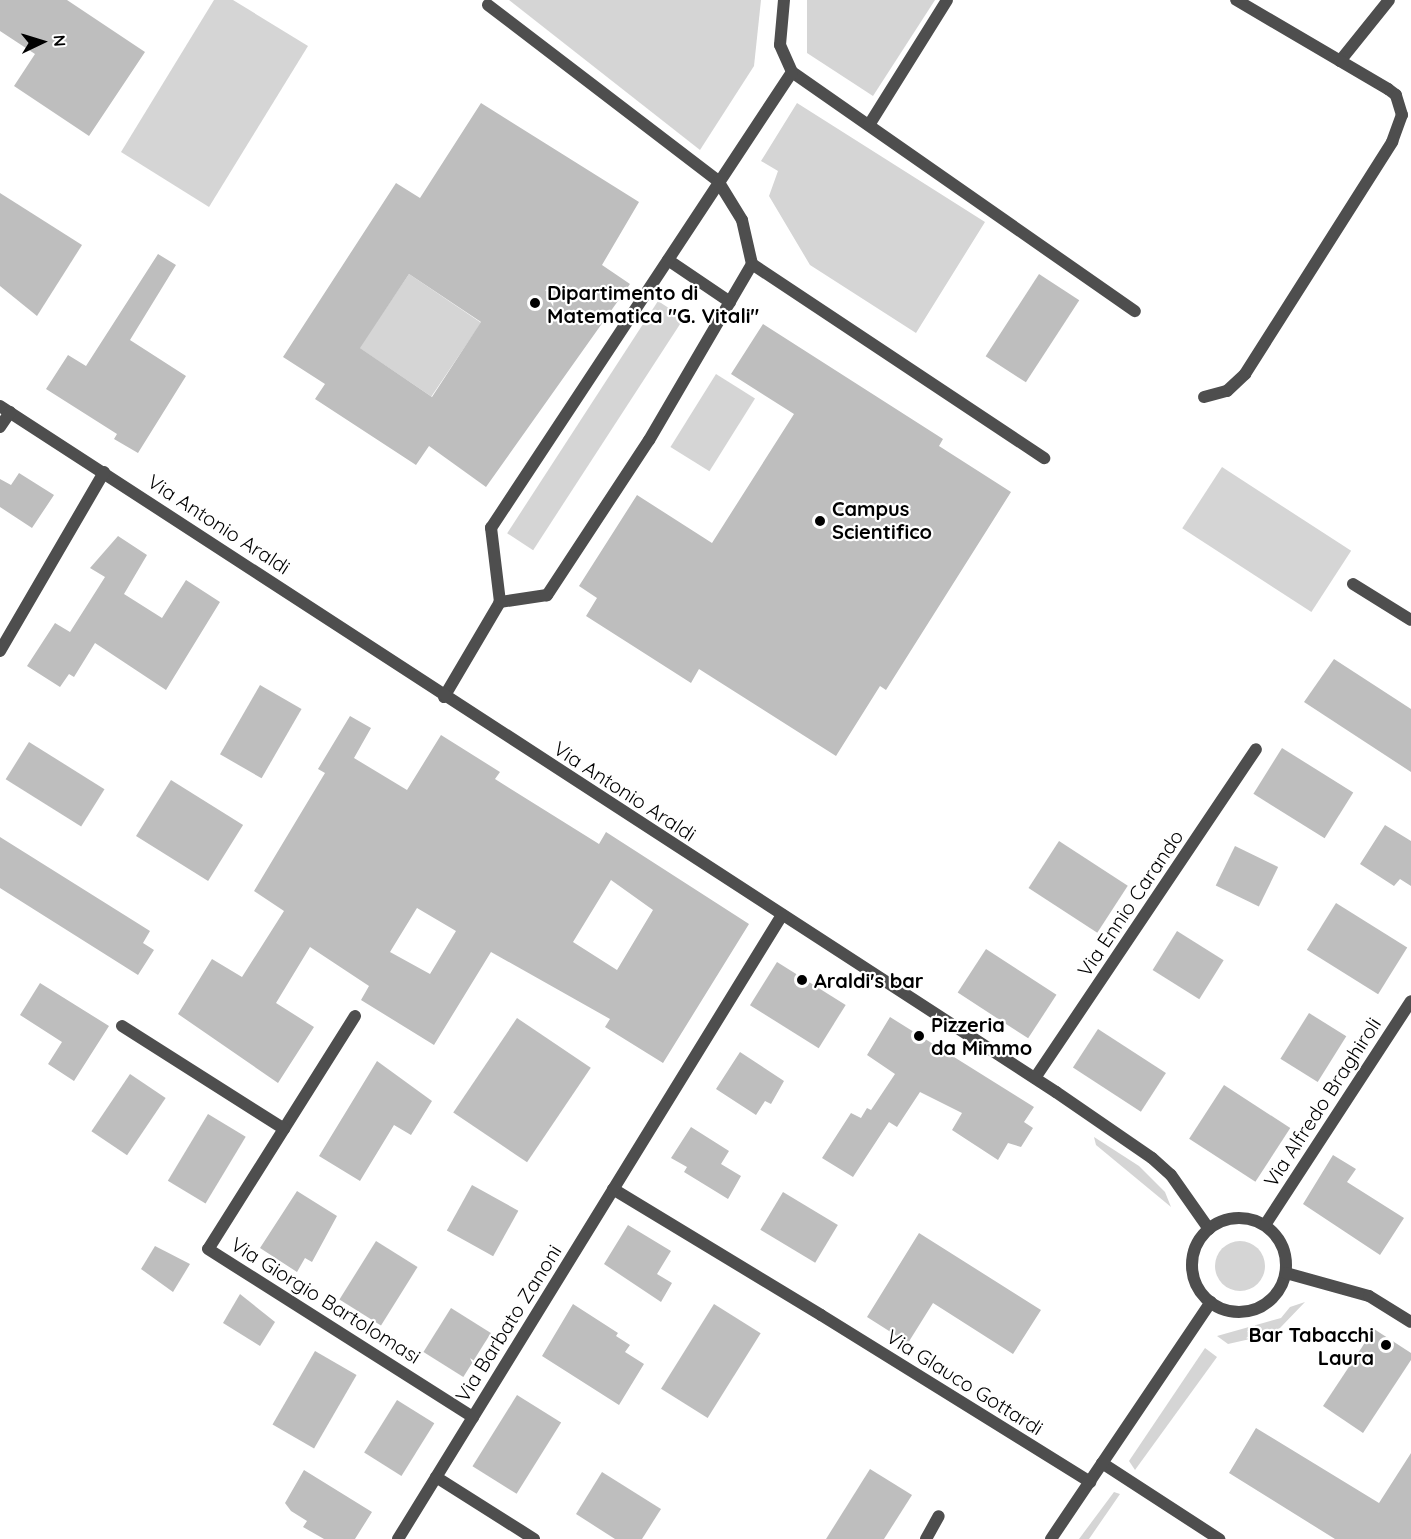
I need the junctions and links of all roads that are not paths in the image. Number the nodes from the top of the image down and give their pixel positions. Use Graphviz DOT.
graph roads {
  1 [pos="784,0"];
  2 [pos="947,0"];
  3 [pos="1236,0"];
  4 [pos="1389,0"];
  5 [pos="488,5"];
  6 [pos="1341,61"];
  7 [pos="792,72"];
  8 [pos="868,125"];
  9 [pos="718,181"];
  10 [pos="668,260"];
  11 [pos="752,264"];
  12 [pos="730,302"];
  13 [pos="1135,311"];
  14 [pos="1204,397"];
  15 [pos="5,409"];
  16 [pos="0,427"];
  17 [pos="1044,458"];
  18 [pos="104,472"];
  19 [pos="1353,584"];
  20 [pos="500,602"];
  21 [pos="1411,620"];
  22 [pos="0,651"];
  23 [pos="444,697"];
  24 [pos="1256,749"];
  25 [pos="782,915"];
  26 [pos="1411,1001"];
  27 [pos="355,1016"];
  28 [pos="122,1026"];
  29 [pos="1035,1078"];
  30 [pos="284,1129"];
  31 [pos="613,1189"];
  32 [pos="1265,1226"];
  33 [pos="1209,1229"];
  34 [pos="1286,1273"];
  35 [pos="1210,1302"];
  36 [pos="1411,1322"];
  37 [pos="473,1416"];
  38 [pos="1102,1463"];
  39 [pos="436,1477"];
  40 [pos="1090,1482"];
  41 [pos="939,1516"];
  42 [pos="399,1539"];
  43 [pos="534,1539"];
  44 [pos="926,1539"];
  45 [pos="1051,1539"];
  46 [pos="1219,1539"];
  1 -- 7 [label="street"];
  2 -- 8 [label="street"];
  3 -- 6 [label="street"];
  4 -- 6 [label="street"];
  5 -- 9 [label="street"];
  6 -- 14 [label="street"];
  7 -- 8 [label="street"];
  7 -- 9 [label="street"];
  8 -- 13 [label="street"];
  9 -- 10 [label="street"];
  9 -- 11 [label="street"];
  10 -- 12 [label="street"];
  10 -- 20 [label="street"];
  11 -- 12 [label="street"];
  11 -- 17 [label="street"];
  12 -- 20 [label="street"];
  15 -- 16 [label="street"];
  15 -- 18 [label="street, Via Antonio Araldi"];
  18 -- 22 [label="street"];
  18 -- 23 [label="street, Via Antonio Araldi"];
  19 -- 21 [label="street"];
  20 -- 23 [label="street"];
  23 -- 25 [label="street, Via Antonio Araldi"];
  24 -- 29 [label="street, Via Ennio Carando"];
  25 -- 29 [label="street, Via Antonio Araldi"];
  25 -- 31 [label="street, Via Barbato Zanoni"];
  26 -- 32 [label="street, Via Alfredo Braghiroli"];
  27 -- 30 [label="street, Via Giorgio Bartolomasi"];
  28 -- 30 [label="street"];
  29 -- 33 [label="street, Via Antonio Araldi"];
  30 -- 37 [label="street, Via Giorgio Bartolomasi"];
  31 -- 37 [label="street, Via Barbato Zanoni"];
  31 -- 40 [label="street, Via Glauco Gottardi"];
  32 -- 33 [label="street"];
  32 -- 34 [label="street"];
  33 -- 35 [label="street"];
  34 -- 35 [label="street"];
  34 -- 36 [label="street"];
  35 -- 38 [label="street"];
  37 -- 39 [label="street, Via Barbato Zanoni"];
  38 -- 40 [label="street"];
  38 -- 46 [label="street"];
  39 -- 42 [label="street, Via Barbato Zanoni"];
  39 -- 43 [label="street"];
  40 -- 45 [label="street"];
  41 -- 44 [label="street"];
}
